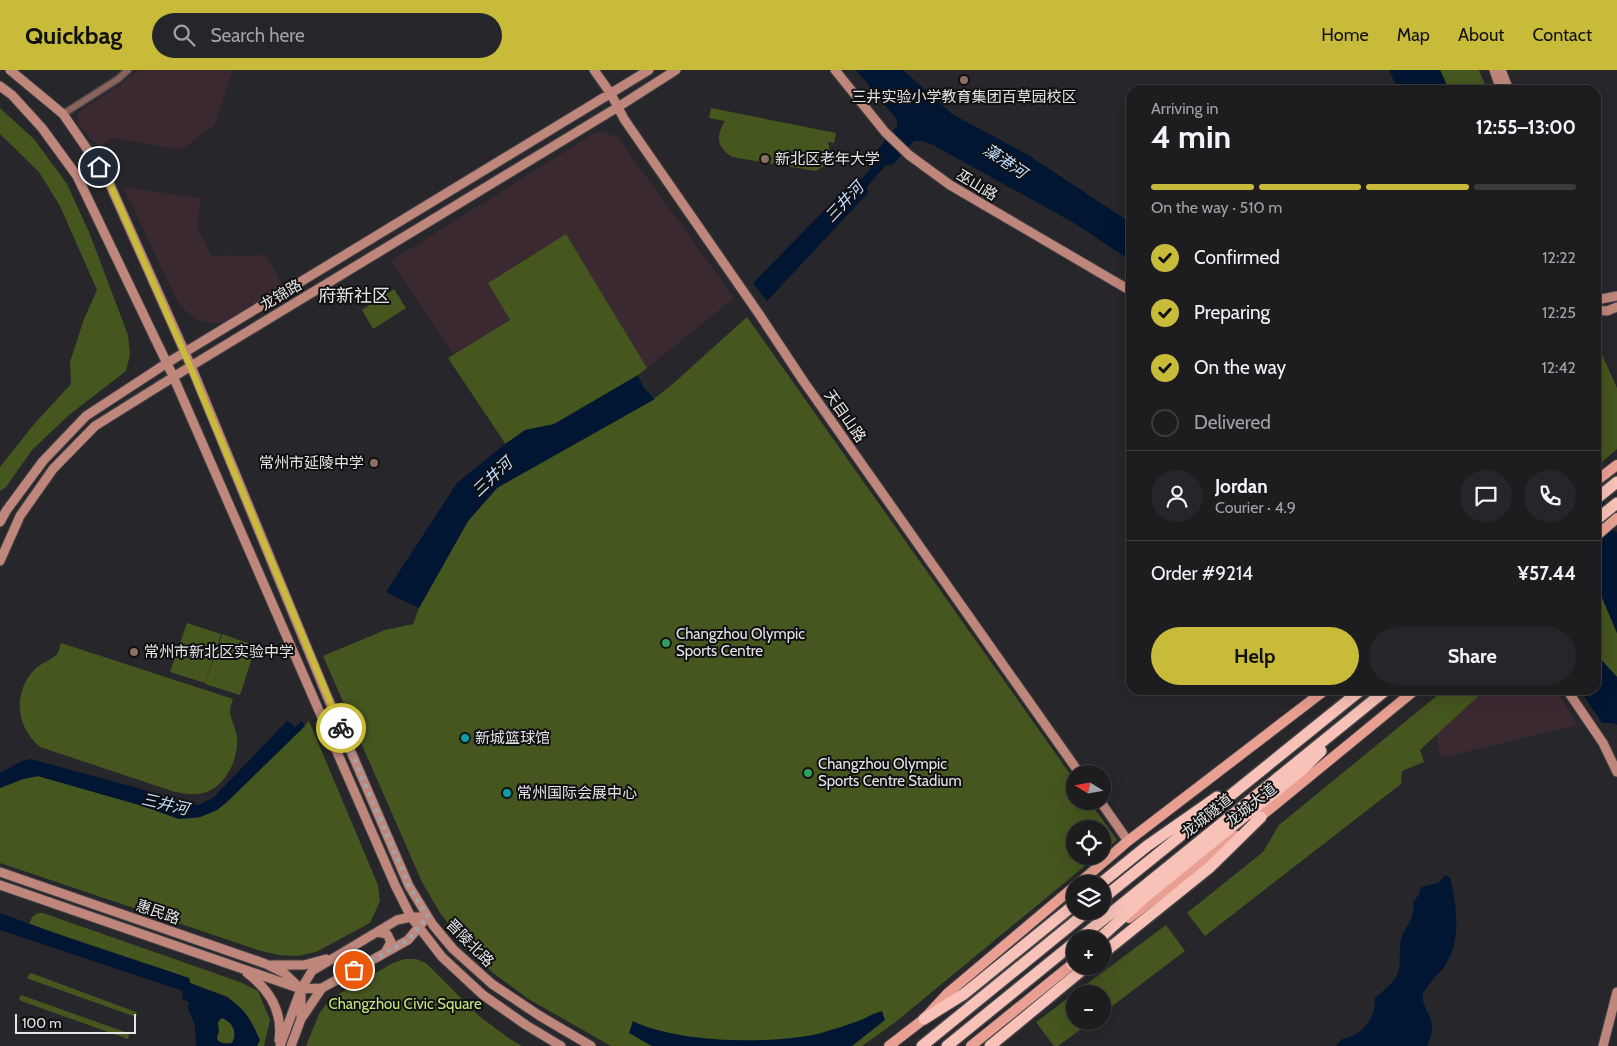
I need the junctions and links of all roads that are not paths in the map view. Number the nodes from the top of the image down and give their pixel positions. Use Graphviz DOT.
graph roads {
  1 [pos="10,70"];
  2 [pos="128,70"];
  3 [pos="594,70"];
  4 [pos="649,70"];
  5 [pos="676,70"];
  6 [pos="835,70"];
  7 [pos="1494,70"];
  8 [pos="1501,70"];
  9 [pos="1499,85"];
  10 [pos="1507,85"];
  11 [pos="0,86"];
  12 [pos="611,94"];
  13 [pos="618,107"];
  14 [pos="63,114"];
  15 [pos="1126,288"];
  16 [pos="1617,296"];
  17 [pos="1601,299"];
  18 [pos="1617,307"];
  19 [pos="1601,310"];
  20 [pos="185,353"];
  21 [pos="167,363"];
  22 [pos="190,366"];
  23 [pos="173,376"];
  24 [pos="1617,466"];
  25 [pos="1601,477"];
  26 [pos="1617,482"];
  27 [pos="1601,495"];
  28 [pos="1617,503"];
  29 [pos="3,510"];
  30 [pos="1601,516"];
  31 [pos="1617,518"];
  32 [pos="0,522"];
  33 [pos="1601,532"];
  34 [pos="0,562"];
  35 [pos="1318,695"];
  36 [pos="1355,695"];
  37 [pos="1380,695"];
  38 [pos="1409,695"];
  39 [pos="1570,695"];
  40 [pos="1343,704"];
  41 [pos="1353,716"];
  42 [pos="1074,765"];
  43 [pos="1617,772"];
  44 [pos="1106,810"];
  45 [pos="1261,817"];
  46 [pos="1128,841"];
  47 [pos="0,872"];
  48 [pos="1088,875"];
  49 [pos="1111,875"];
  50 [pos="0,885"];
  51 [pos="1111,892"];
  52 [pos="1066,893"];
  53 [pos="1066,911"];
  54 [pos="411,917"];
  55 [pos="428,917"];
  56 [pos="1077,920"];
  57 [pos="420,926"];
  58 [pos="1090,930"];
  59 [pos="1110,930"];
  60 [pos="1111,931"];
  61 [pos="377,932"];
  62 [pos="1111,947"];
  63 [pos="1066,949"];
  64 [pos="386,951"];
  65 [pos="340,954"];
  66 [pos="266,964"];
  67 [pos="238,967"];
  68 [pos="1066,969"];
  69 [pos="1076,975"];
  70 [pos="322,988"];
  71 [pos="301,989"];
  72 [pos="1617,992"];
  73 [pos="301,1019"];
  74 [pos="924,1019"];
  75 [pos="279,1046"];
  76 [pos="291,1046"];
  77 [pos="561,1046"];
  78 [pos="591,1046"];
  79 [pos="889,1046"];
  80 [pos="922,1046"];
  81 [pos="947,1046"];
  82 [pos="971,1046"];
  83 [pos="990,1046"];
  84 [pos="1603,1046"];
  1 -- 14 [label="main road, 晋陵北路"];
  2 -- 14 [label="street"];
  3 -- 12 [label="main road, 天目山路"];
  4 -- 12 [label="main road, 龙锦路"];
  5 -- 13 [label="main road, 龙锦路"];
  6 -- 15 [label="main road, 巫山路"];
  7 -- 9 [label="main road"];
  8 -- 10 [label="main road"];
  11 -- 21 [label="main road, 晋陵北路"];
  12 -- 13 [label="main road, 天目山路"];
  12 -- 20 [label="main road, 龙锦路"];
  13 -- 22 [label="main road, 龙锦路"];
  13 -- 42 [label="main road, 天目山路"];
  14 -- 20 [label="main road, 晋陵北路"];
  16 -- 17 [label="main road"];
  18 -- 19 [label="main road"];
  20 -- 21 [label="main road, 龙锦路"];
  20 -- 22 [label="main road, 晋陵北路"];
  21 -- 23 [label="main road, 晋陵北路"];
  21 -- 29 [label="main road, 龙锦路"];
  22 -- 23 [label="main road, 龙锦路"];
  22 -- 55 [label="main road, 晋陵北路"];
  23 -- 34 [label="main road, 龙锦路"];
  23 -- 54 [label="main road, 晋陵北路"];
  24 -- 25 [label="main road"];
  26 -- 27 [label="highway"];
  28 -- 30 [label="highway"];
  29 -- 32 [label="main road, 龙锦路"];
  31 -- 33 [label="main road"];
  35 -- 46 [label="main road"];
  36 -- 40 [label="highway"];
  37 -- 41 [label="highway"];
  38 -- 45 [label="main road, 龙城大道"];
  39 -- 43 [label="main road"];
  40 -- 49 [label="highway"];
  40 -- 51 [label="highway, 龙城隧道"];
  41 -- 58 [label="highway, 龙城隧道"];
  41 -- 59 [label="highway"];
  44 -- 46 [label="main road"];
  45 -- 60 [label="main road, 龙城大道"];
  45 -- 62 [label="highway"];
  46 -- 48 [label="main road"];
  47 -- 66 [label="main road, 惠民路"];
  50 -- 67 [label="main road, 惠民路"];
  52 -- 74 [label="main road"];
  53 -- 74 [label="highway"];
  54 -- 55 [label="main road"];
  54 -- 57 [label="main road, 晋陵北路"];
  54 -- 61 [label="main road"];
  55 -- 57 [label="main road"];
  55 -- 78 [label="main road, 晋陵北路"];
  56 -- 80 [label="highway"];
  57 -- 64 [label="main road"];
  57 -- 77 [label="main road, 晋陵北路"];
  61 -- 64 [label="main road"];
  61 -- 65 [label="main road"];
  63 -- 81 [label="highway"];
  64 -- 70 [label="main road"];
  65 -- 66 [label="main road"];
  65 -- 71 [label="main road"];
  66 -- 71 [label="main road, 惠民路"];
  67 -- 71 [label="main road, 惠民路"];
  67 -- 75 [label="main road"];
  68 -- 82 [label="main road"];
  69 -- 83 [label="highway"];
  70 -- 71 [label="main road, 惠民路"];
  70 -- 73 [label="main road"];
  71 -- 73 [label="main road"];
  71 -- 75 [label="main road"];
  72 -- 84 [label="main road"];
  73 -- 76 [label="main road"];
  74 -- 79 [label="main road"];
}
